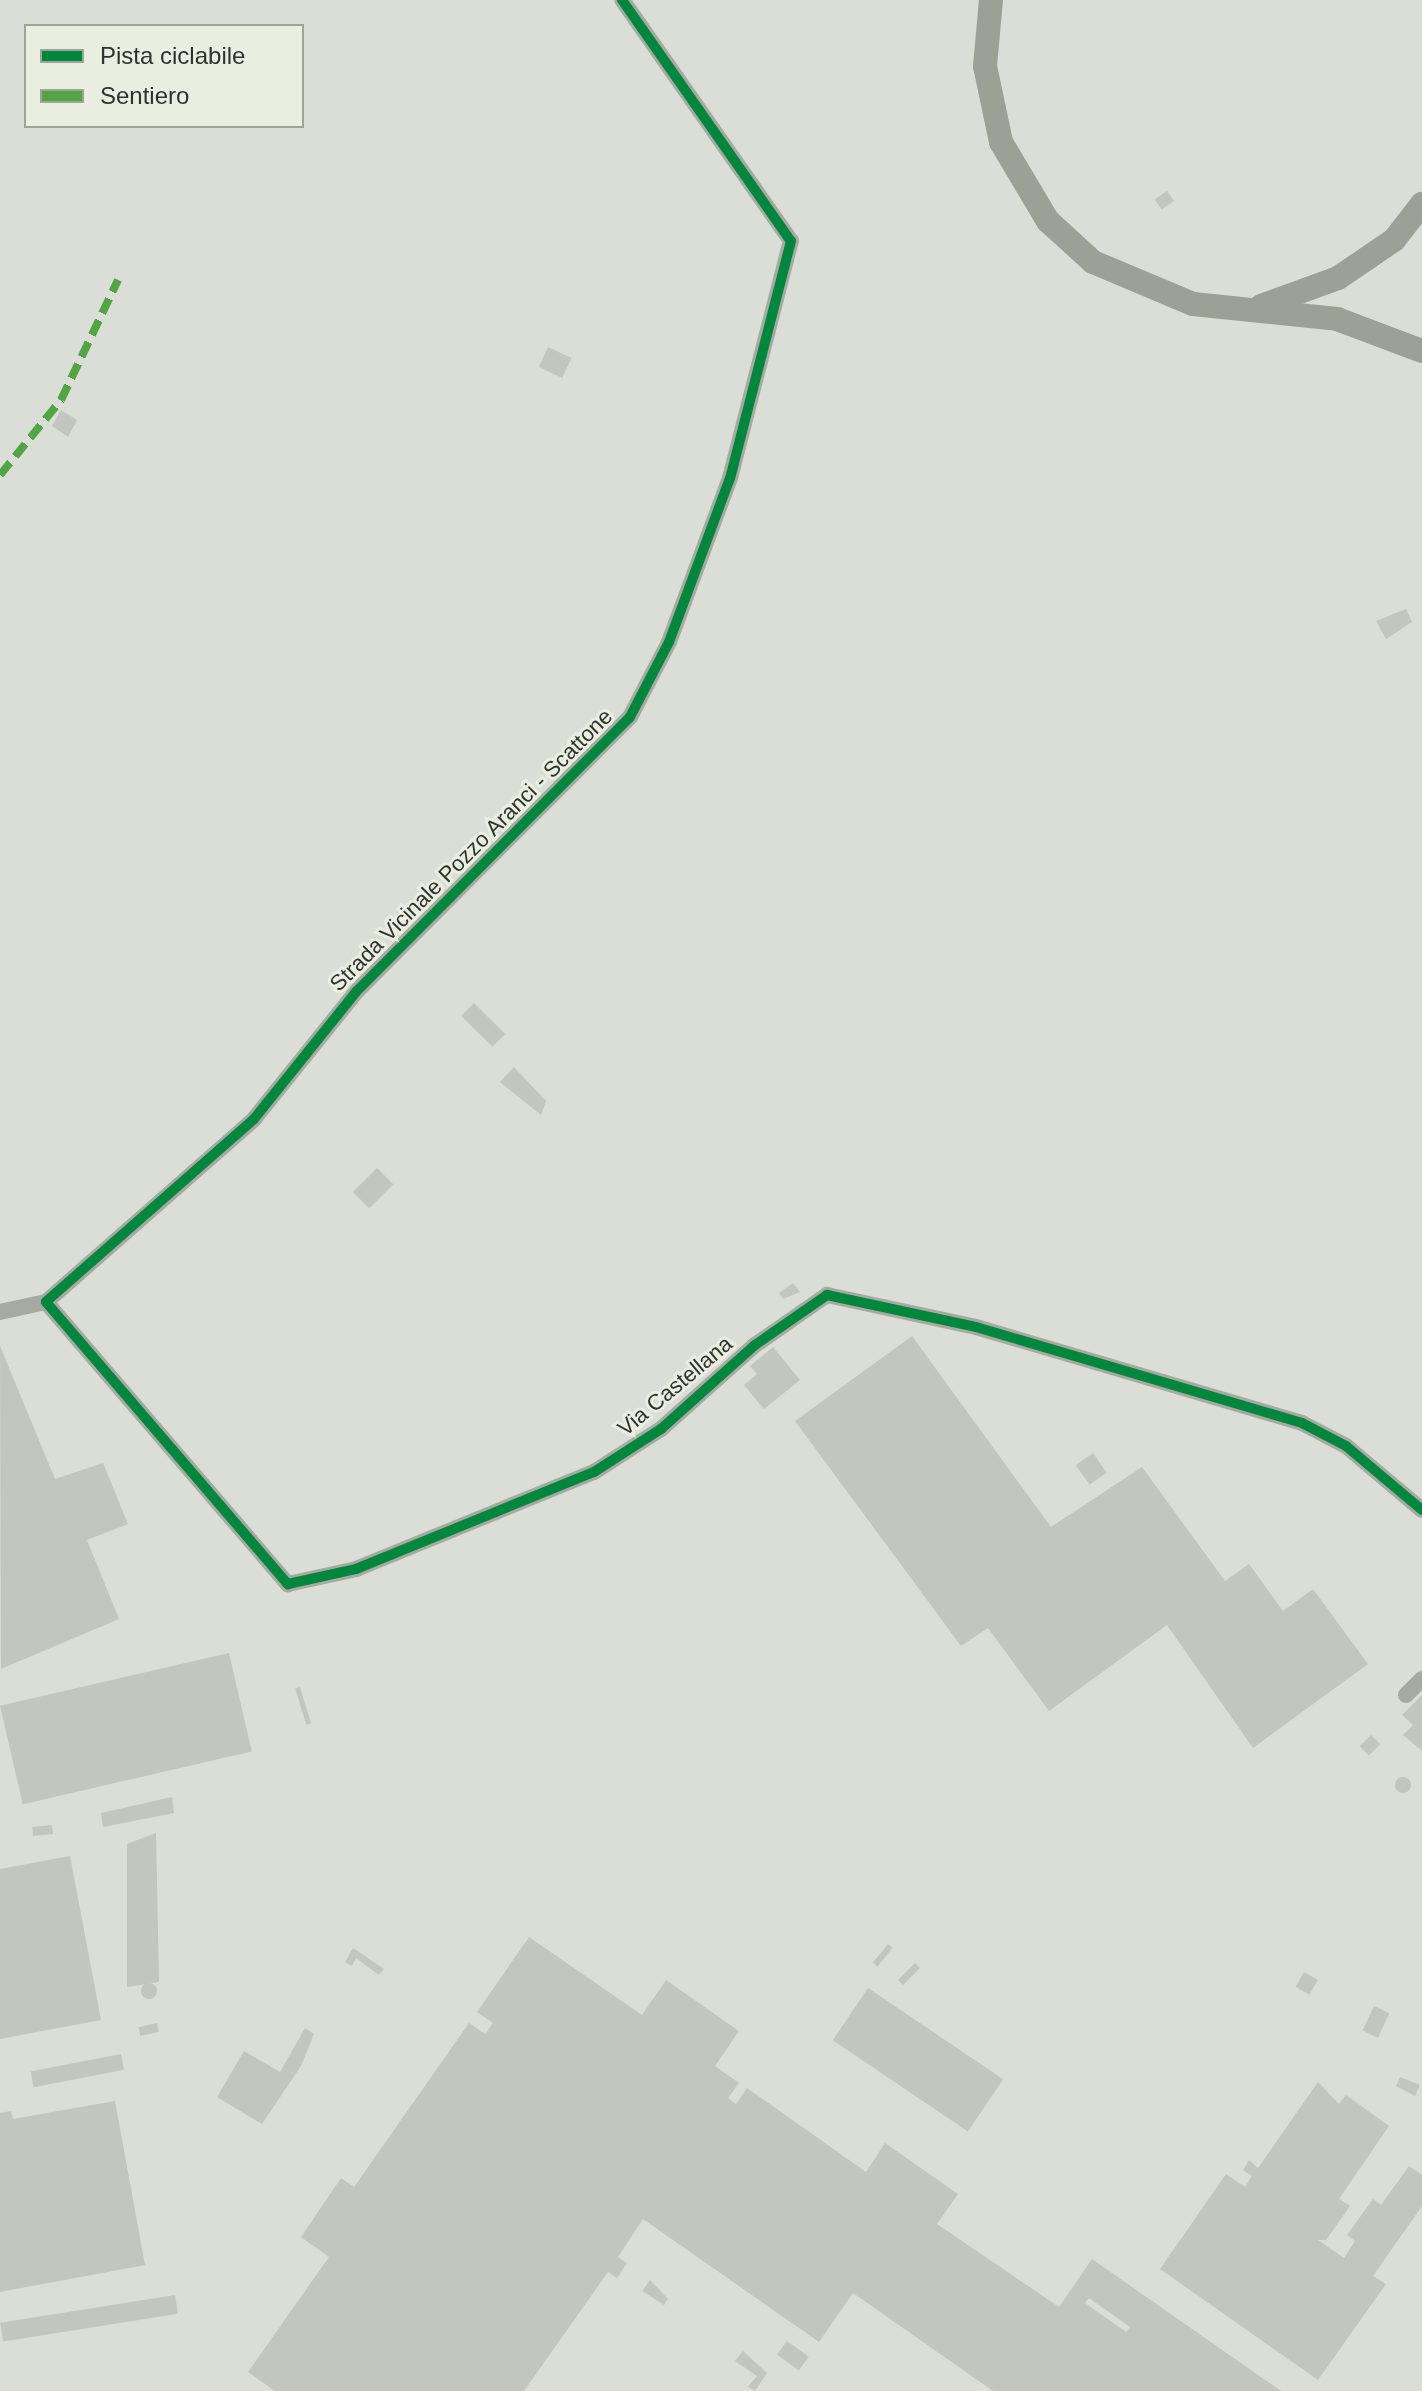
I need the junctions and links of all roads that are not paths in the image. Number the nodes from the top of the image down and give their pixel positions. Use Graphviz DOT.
graph roads {
  1 [pos="622,0"];
  2 [pos="991,0"];
  3 [pos="1422,204"];
  4 [pos="1255,308"];
  5 [pos="1422,351"];
  6 [pos="46,1302"];
  7 [pos="0,1312"];
  8 [pos="1422,1510"];
  9 [pos="1422,1679"];
  10 [pos="1406,1695"];
  1 -- 6 [label="street, Strada Vicinale Pozzo Aranci - Scattone"];
  2 -- 4 [label="main road"];
  3 -- 4 [label="main road"];
  4 -- 5 [label="main road"];
  6 -- 7 [label="street"];
  6 -- 8 [label="street, Via Castellana"];
  9 -- 10 [label="street"];
}
